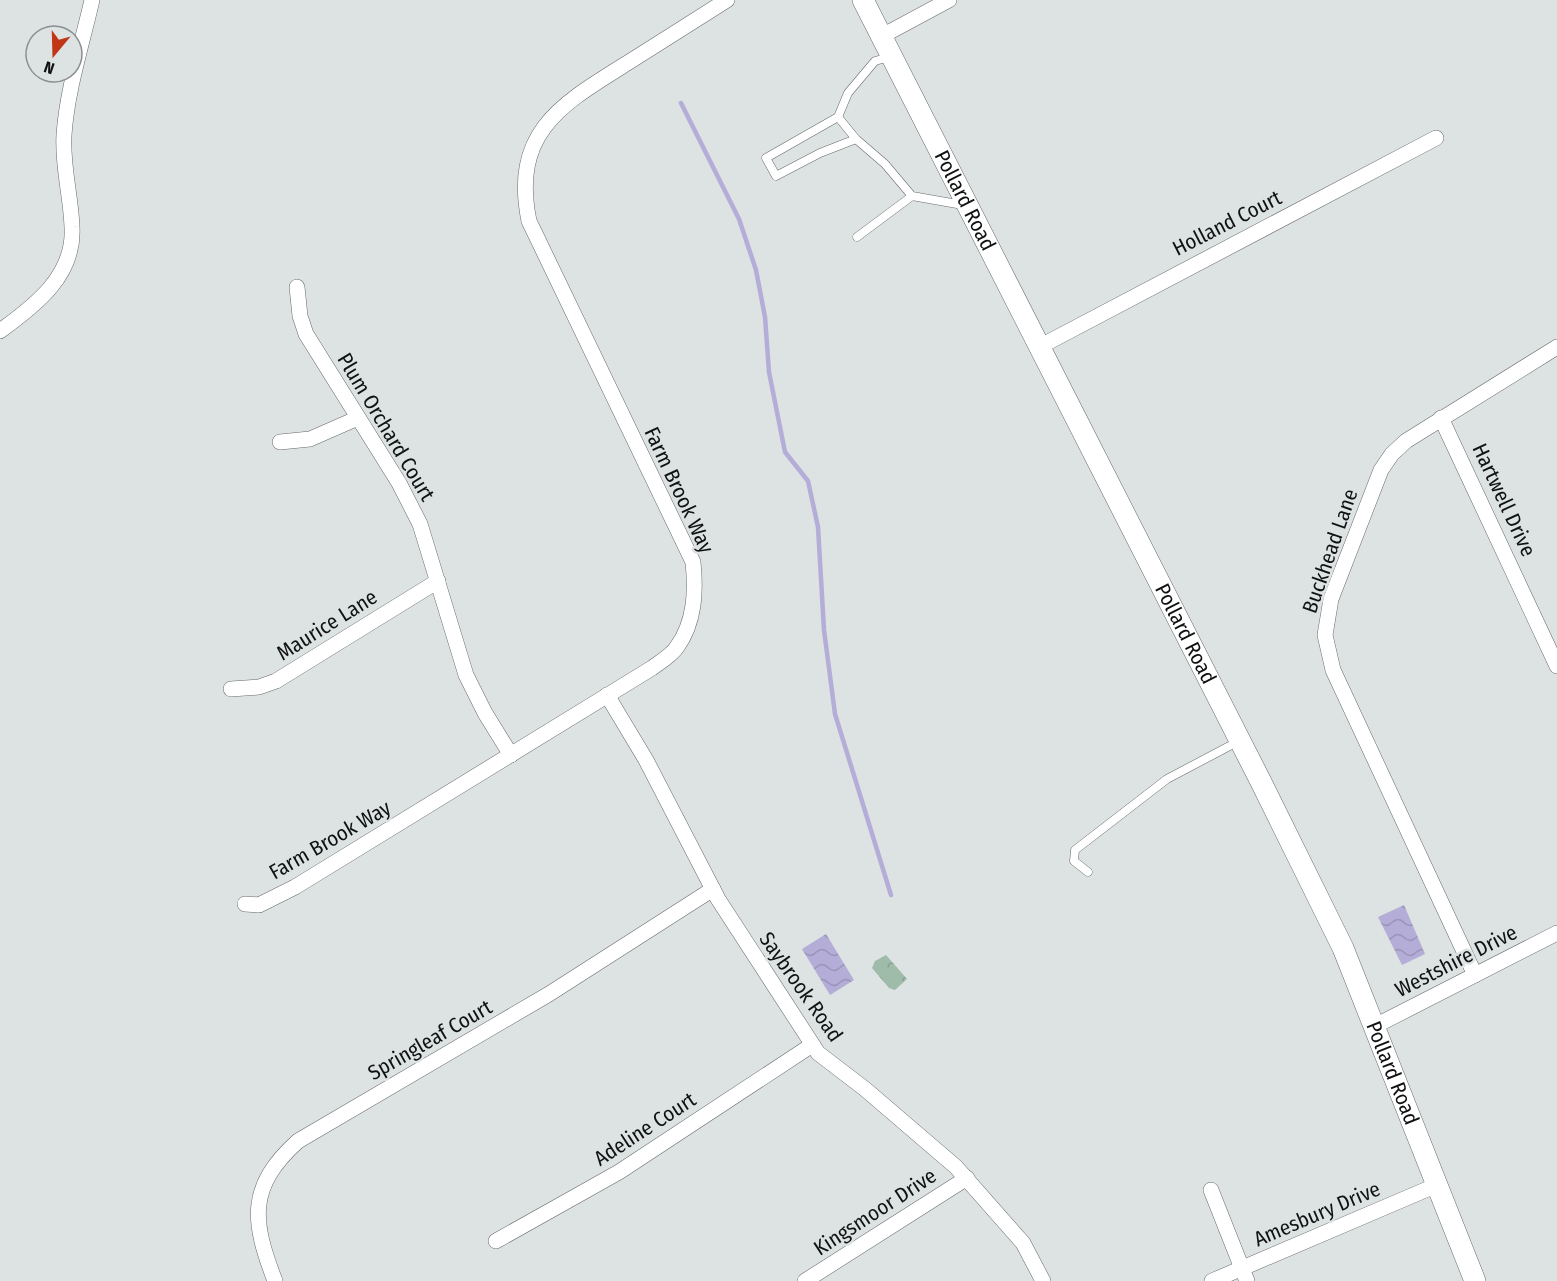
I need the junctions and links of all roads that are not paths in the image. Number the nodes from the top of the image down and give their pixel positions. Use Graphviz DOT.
graph roads {
  1 [pos="92,0"];
  2 [pos="726,0"];
  3 [pos="863,0"];
  4 [pos="949,0"];
  5 [pos="882,36"];
  6 [pos="891,57"];
  7 [pos="838,117"];
  8 [pos="1436,138"];
  9 [pos="856,139"];
  10 [pos="912,196"];
  11 [pos="967,206"];
  12 [pos="857,237"];
  13 [pos="297,287"];
  14 [pos="0,331"];
  15 [pos="1557,346"];
  16 [pos="1038,347"];
  17 [pos="358,418"];
  18 [pos="1441,418"];
  19 [pos="280,442"];
  20 [pos="438,581"];
  21 [pos="1557,666"];
  22 [pos="231,689"];
  23 [pos="607,695"];
  24 [pos="1240,740"];
  25 [pos="511,755"];
  26 [pos="1088,872"];
  27 [pos="713,889"];
  28 [pos="245,904"];
  29 [pos="1557,933"];
  30 [pos="1475,975"];
  31 [pos="1375,1026"];
  32 [pos="812,1045"];
  33 [pos="967,1178"];
  34 [pos="1437,1185"];
  35 [pos="1211,1190"];
  36 [pos="496,1241"];
  37 [pos="1244,1275"];
  38 [pos="275,1281"];
  39 [pos="805,1281"];
  40 [pos="1043,1281"];
  41 [pos="1212,1281"];
  42 [pos="1475,1281"];
  1 -- 14 [label="street"];
  2 -- 23 [label="street, Farm Brook Way"];
  3 -- 5 [label="street, Pollard Road"];
  4 -- 5 [label="street"];
  5 -- 6 [label="street, Pollard Road"];
  6 -- 7 [label="lane"];
  6 -- 11 [label="street, Pollard Road"];
  7 -- 9 [label="lane"];
  7 -- 9 [label="lane"];
  8 -- 16 [label="street, Holland Court"];
  9 -- 10 [label="lane"];
  10 -- 11 [label="lane"];
  10 -- 12 [label="lane"];
  11 -- 16 [label="street, Pollard Road"];
  13 -- 17 [label="street, Plum Orchard Court"];
  15 -- 18 [label="street, Buckhead Lane"];
  16 -- 24 [label="street, Pollard Road"];
  17 -- 19 [label="street"];
  17 -- 20 [label="street, Plum Orchard Court"];
  18 -- 21 [label="street, Hartwell Drive"];
  18 -- 30 [label="street, Buckhead Lane"];
  20 -- 22 [label="street, Maurice Lane"];
  20 -- 25 [label="street, Plum Orchard Court"];
  23 -- 25 [label="street, Farm Brook Way"];
  23 -- 27 [label="street, Saybrook Road"];
  24 -- 26 [label="lane"];
  24 -- 31 [label="street, Pollard Road"];
  25 -- 28 [label="street, Farm Brook Way"];
  27 -- 32 [label="street, Saybrook Road"];
  27 -- 38 [label="street, Springleaf Court"];
  29 -- 30 [label="street, Westshire Drive"];
  30 -- 31 [label="street, Westshire Drive"];
  31 -- 34 [label="street, Pollard Road"];
  32 -- 33 [label="street, Saybrook Road"];
  32 -- 36 [label="street, Adeline Court"];
  33 -- 39 [label="street, Kingsmoor Drive"];
  33 -- 40 [label="street, Saybrook Road"];
  34 -- 37 [label="street, Amesbury Drive"];
  34 -- 42 [label="street, Pollard Road"];
  35 -- 37 [label="street"];
  37 -- 41 [label="street, Amesbury Drive"];
}
